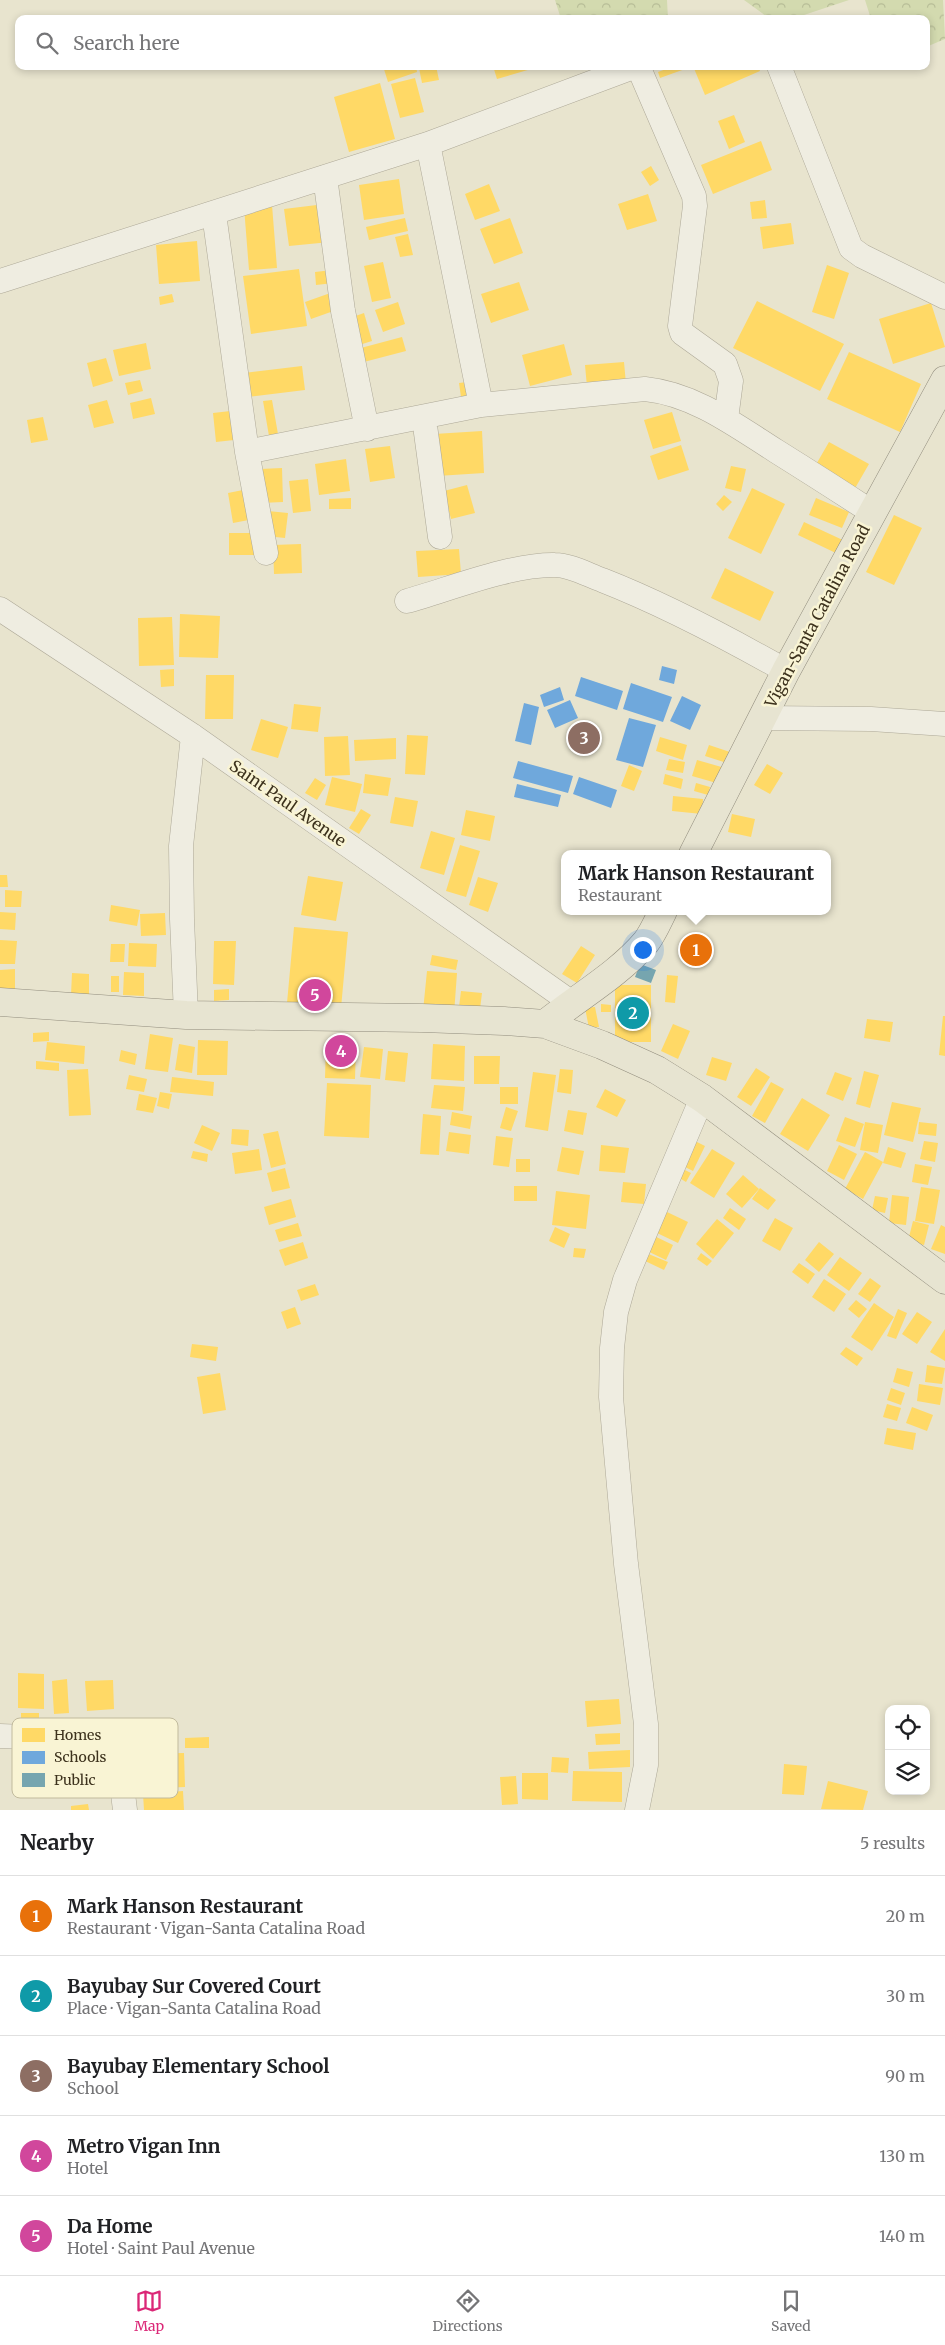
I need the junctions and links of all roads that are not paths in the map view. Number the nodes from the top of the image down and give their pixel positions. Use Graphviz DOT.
graph roads {
  1 [pos="626,70"];
  2 [pos="639,70"];
  3 [pos="781,70"];
  4 [pos="428,144"];
  5 [pos="325,177"];
  6 [pos="214,214"];
  7 [pos="0,281"];
  8 [pos="945,297"];
  9 [pos="945,380"];
  10 [pos="482,405"];
  11 [pos="424,418"];
  12 [pos="726,419"];
  13 [pos="367,429"];
  14 [pos="247,452"];
  15 [pos="873,513"];
  16 [pos="440,536"];
  17 [pos="266,553"];
  18 [pos="407,602"];
  19 [pos="0,609"];
  20 [pos="786,671"];
  21 [pos="762,718"];
  22 [pos="945,724"];
  23 [pos="193,736"];
  24 [pos="695,850"];
  25 [pos="661,915"];
  26 [pos="0,1002"];
  27 [pos="572,1003"];
  28 [pos="186,1015"];
  29 [pos="545,1024"];
  30 [pos="702,1098"];
  31 [pos="945,1280"];
  32 [pos="637,1810"];
  1 -- 4 [label="street"];
  2 -- 12 [label="street"];
  3 -- 8 [label="street"];
  4 -- 5 [label="street"];
  4 -- 10 [label="street"];
  5 -- 6 [label="street"];
  5 -- 13 [label="street"];
  6 -- 7 [label="street"];
  6 -- 14 [label="street"];
  9 -- 15 [label="main road, Vigan-Santa Catalina Road"];
  10 -- 11 [label="street"];
  10 -- 12 [label="street"];
  11 -- 13 [label="street"];
  11 -- 16 [label="street"];
  12 -- 15 [label="street"];
  13 -- 14 [label="street"];
  14 -- 17 [label="street"];
  15 -- 20 [label="main road, Vigan-Santa Catalina Road"];
  18 -- 20 [label="street"];
  19 -- 23 [label="street, Saint Paul Avenue"];
  20 -- 21 [label="main road, Vigan-Santa Catalina Road"];
  21 -- 22 [label="street"];
  21 -- 24 [label="main road, Vigan-Santa Catalina Road"];
  23 -- 27 [label="street, Saint Paul Avenue"];
  23 -- 28 [label="street"];
  25 -- 27 [label="main road"];
  26 -- 28 [label="main road"];
  27 -- 29 [label="main road"];
  28 -- 29 [label="main road"];
  29 -- 30 [label="main road"];
  30 -- 31 [label="main road"];
  30 -- 32 [label="street"];
}
